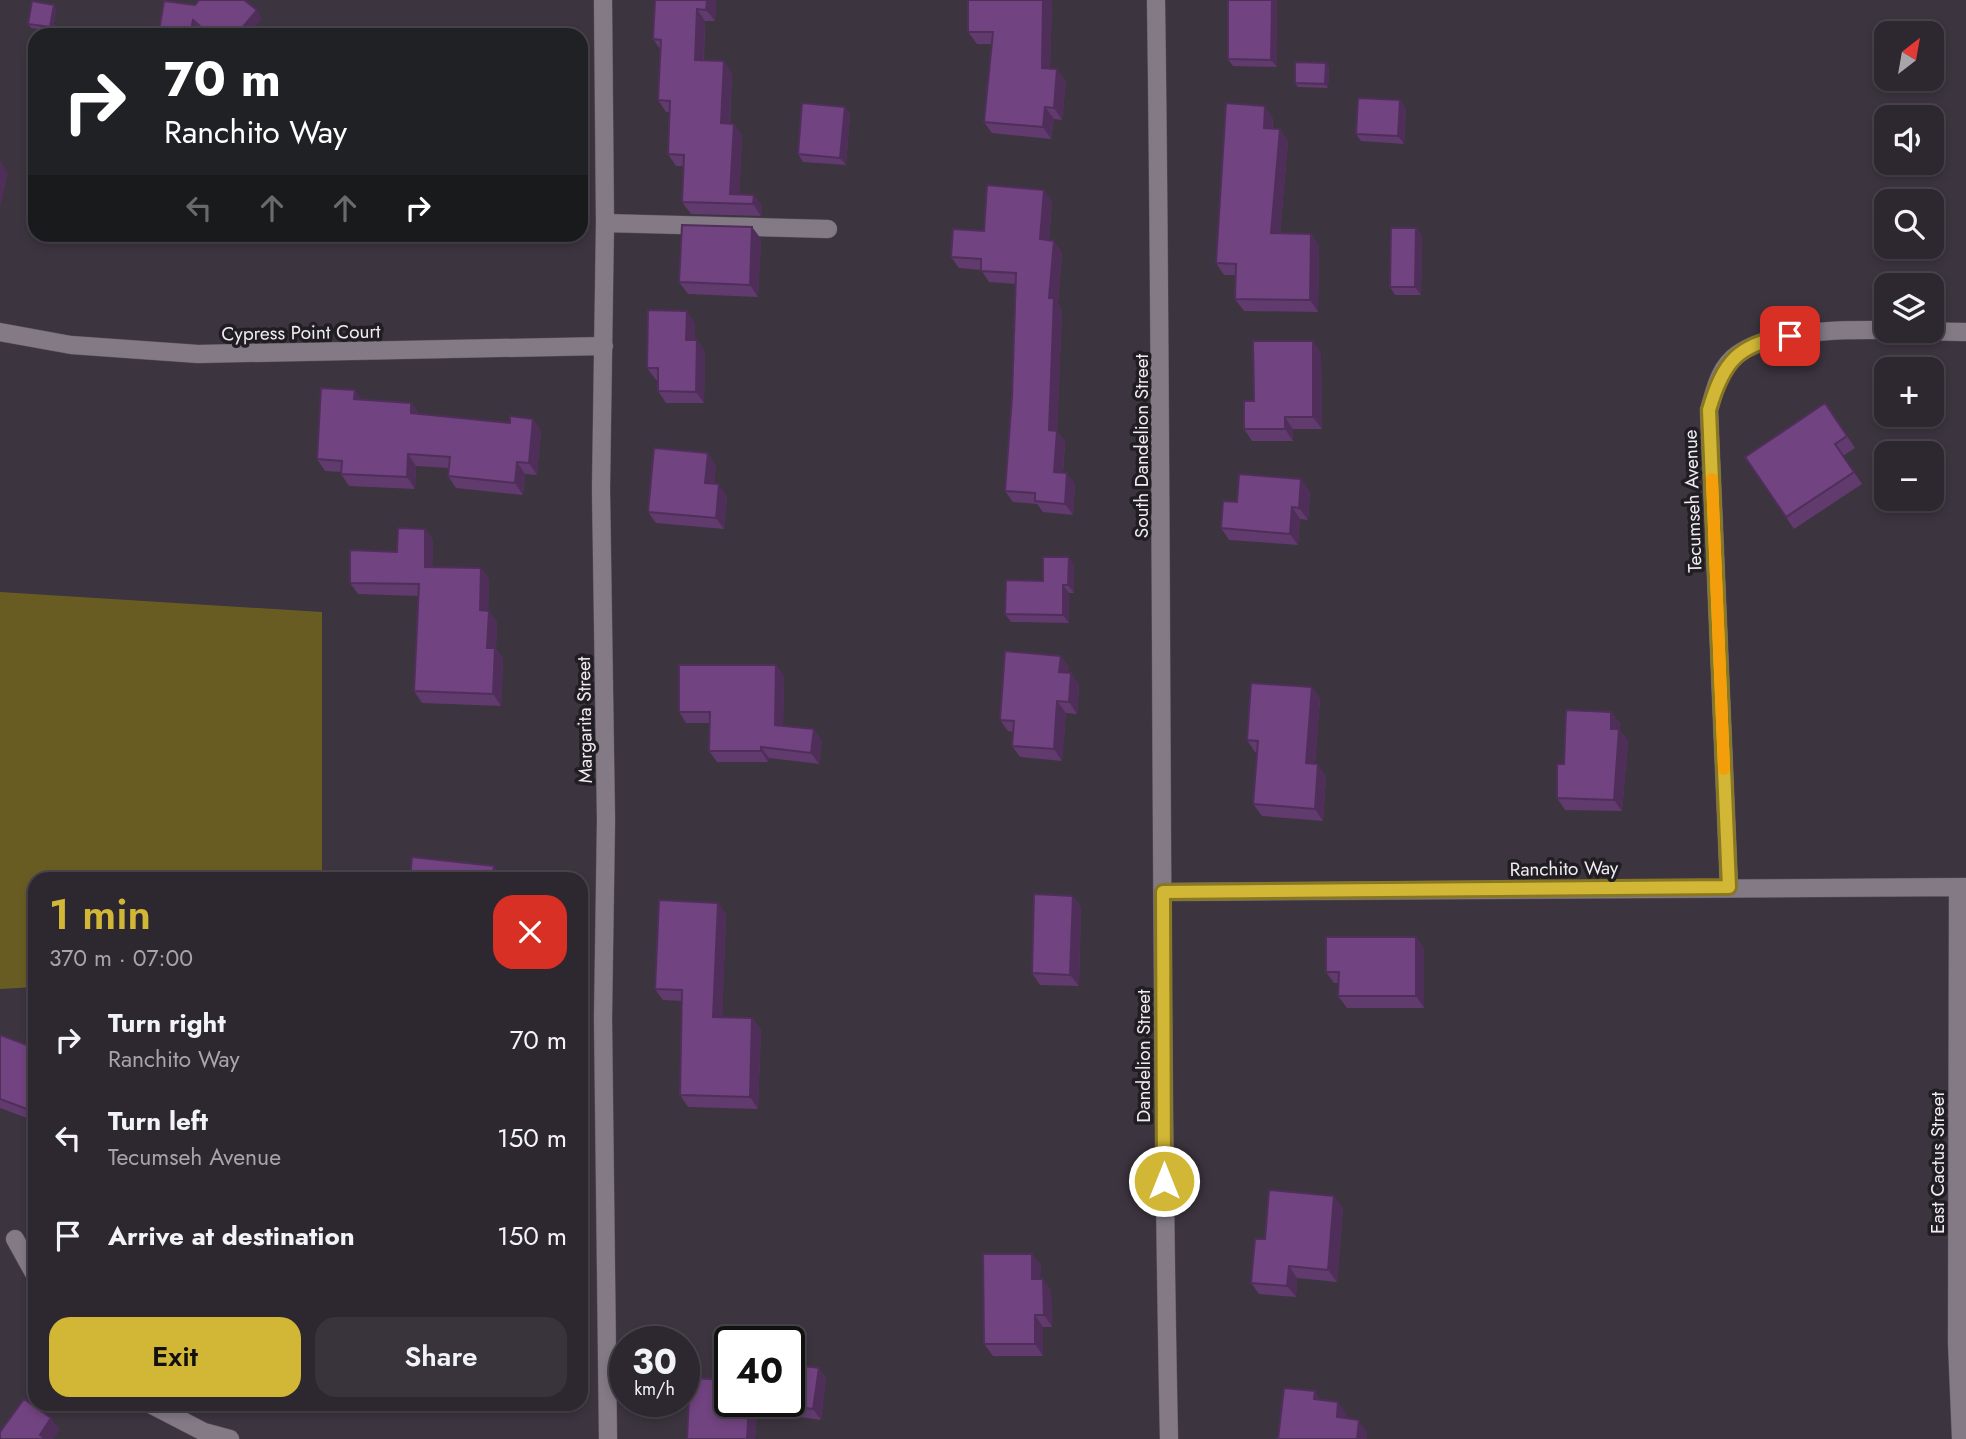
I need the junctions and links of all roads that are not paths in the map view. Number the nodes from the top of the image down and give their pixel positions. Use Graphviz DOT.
graph roads {
  1 [pos="603,0"];
  2 [pos="1156,0"];
  3 [pos="605,223"];
  4 [pos="828,229"];
  5 [pos="0,332"];
  6 [pos="1966,332"];
  7 [pos="604,346"];
  8 [pos="1729,887"];
  9 [pos="1962,887"];
  10 [pos="1163,892"];
  11 [pos="15,1239"];
  12 [pos="28,1262"];
  13 [pos="163,1411"];
  14 [pos="230,1439"];
  15 [pos="608,1439"];
  16 [pos="1169,1439"];
  17 [pos="1961,1439"];
  1 -- 3 [label="street, Margarita Street"];
  2 -- 10 [label="street, South Dandelion Street"];
  3 -- 4 [label="street"];
  3 -- 7 [label="street, Margarita Street"];
  5 -- 7 [label="street, Cypress Point Court"];
  6 -- 8 [label="street, Tecumseh Avenue"];
  7 -- 15 [label="street, Margarita Street"];
  8 -- 9 [label="street, Ranchito Way"];
  8 -- 10 [label="street, Ranchito Way"];
  9 -- 17 [label="street, East Cactus Street"];
  10 -- 16 [label="street, Dandelion Street"];
  11 -- 12 [label="street"];
  13 -- 14 [label="street"];
}
